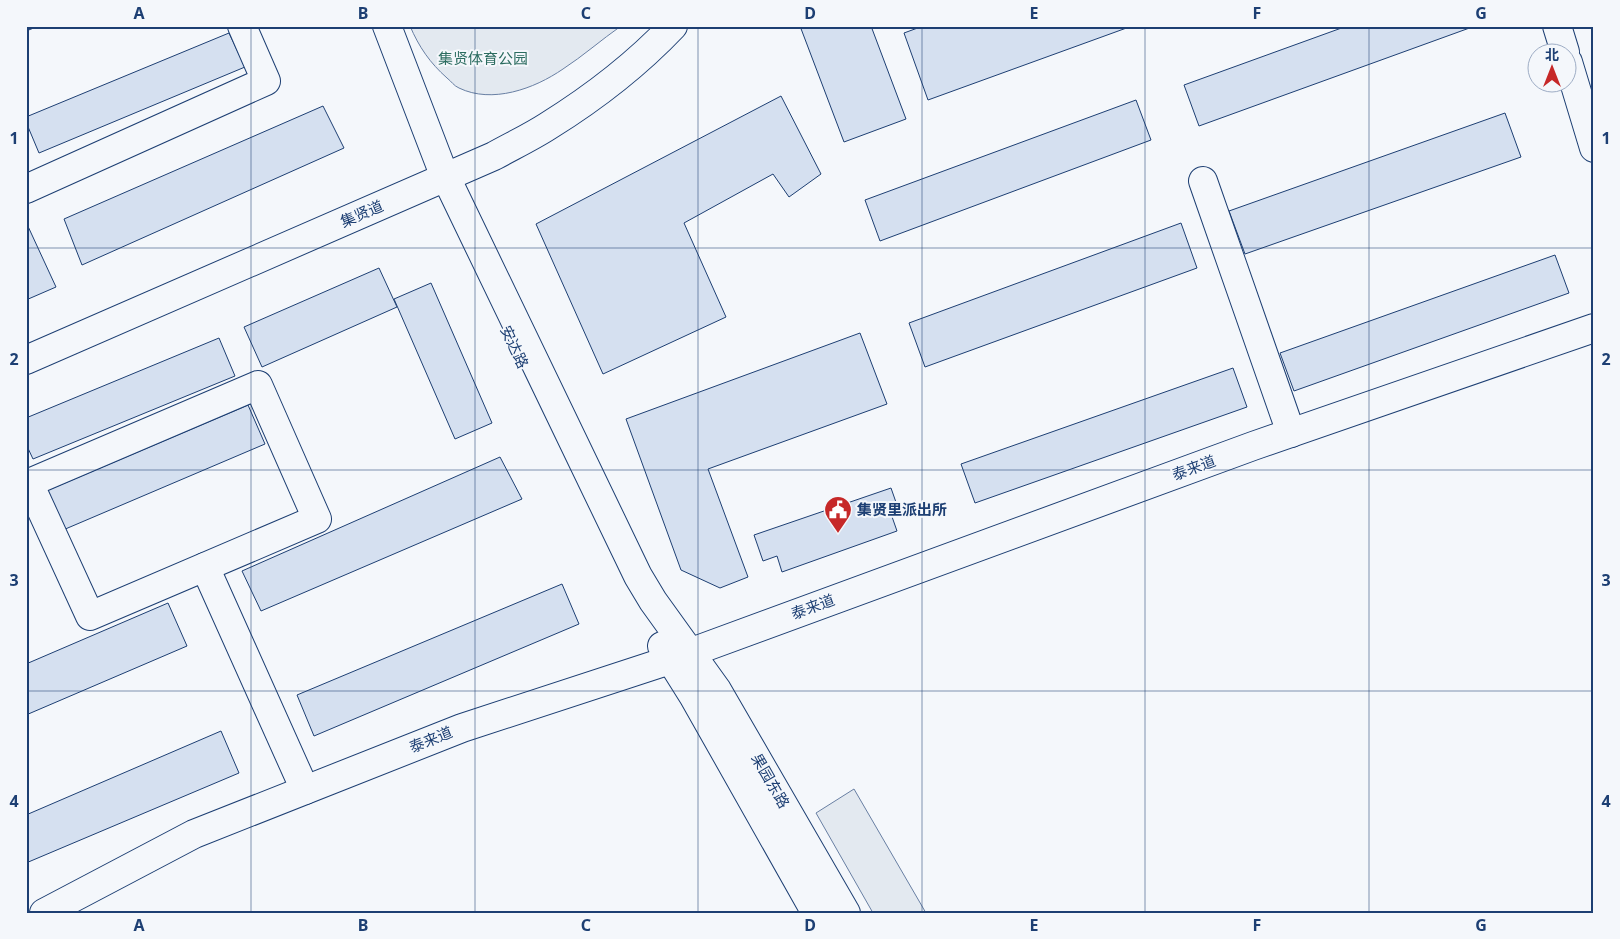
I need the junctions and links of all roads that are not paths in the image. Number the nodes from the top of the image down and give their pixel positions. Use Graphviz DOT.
graph roads {
  1 [pos="242,26"];
  2 [pos="375,26"];
  3 [pos="387,26"];
  4 [pos="655,26"];
  5 [pos="673,26"];
  6 [pos="1557,26"];
  7 [pos="1562,42"];
  8 [pos="1577,92"];
  9 [pos="1594,148"];
  10 [pos="439,174"];
  11 [pos="1203,180"];
  12 [pos="26,189"];
  13 [pos="1594,328"];
  14 [pos="26,345"];
  15 [pos="26,360"];
  16 [pos="1291,433"];
  17 [pos="205,567"];
  18 [pos="680,656"];
  19 [pos="304,790"];
  20 [pos="44,913"];
  21 [pos="816,913"];
  22 [pos="846,913"];
  1 -- 12 [label="street"];
  2 -- 10 [label="street, 安达路"];
  3 -- 10 [label="street, 安达路"];
  4 -- 10 [label="street, 集贤道"];
  5 -- 10 [label="street, 集贤道"];
  6 -- 7 [label="street"];
  8 -- 9 [label="street"];
  10 -- 14 [label="street, 集贤道"];
  10 -- 15 [label="street, 集贤道"];
  10 -- 18 [label="street, 安达路"];
  11 -- 16 [label="street"];
  13 -- 16 [label="street, 泰来道"];
  16 -- 18 [label="street, 泰来道"];
  17 -- 17 [label="street"];
  17 -- 19 [label="street"];
  18 -- 19 [label="street, 泰来道"];
  18 -- 21 [label="street, 果园东路"];
  18 -- 22 [label="street, 果园东路"];
  19 -- 20 [label="street, 泰来道"];
}
